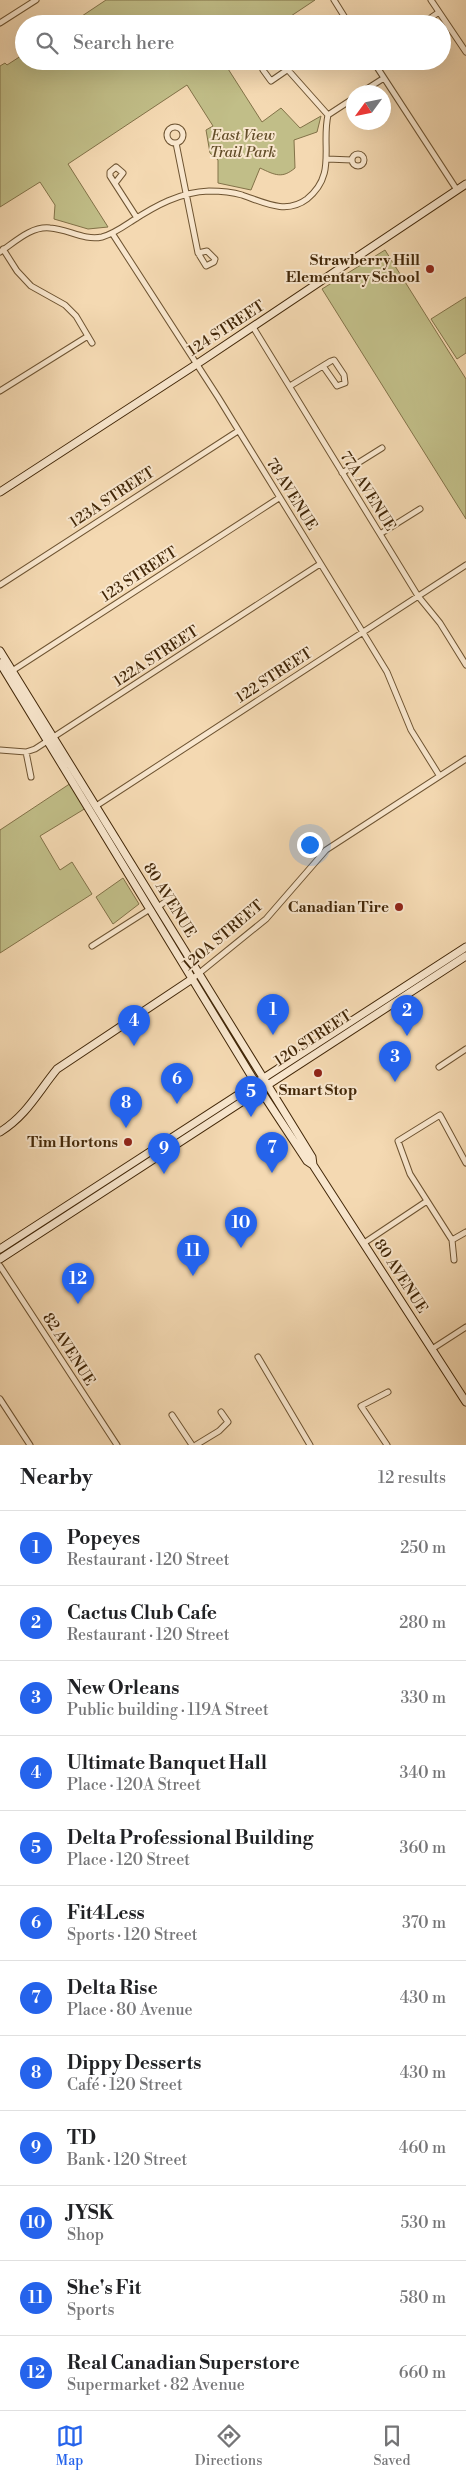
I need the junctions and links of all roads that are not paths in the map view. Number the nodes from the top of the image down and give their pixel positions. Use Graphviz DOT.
graph roads {
  1 [pos="36,0"];
  2 [pos="334,0"];
  3 [pos="431,0"];
  4 [pos="439,12"];
  5 [pos="343,15"];
  6 [pos="435,15"];
  7 [pos="441,15"];
  8 [pos="0,23"];
  9 [pos="451,30"];
  10 [pos="466,52"];
  11 [pos="262,70"];
  12 [pos="288,70"];
  13 [pos="379,70"];
  14 [pos="384,78"];
  15 [pos="373,85"];
  16 [pos="346,103"];
  17 [pos="328,115"];
  18 [pos="176,143"];
  19 [pos="327,159"];
  20 [pos="352,160"];
  21 [pos="116,182"];
  22 [pos="466,184"];
  23 [pos="457,190"];
  24 [pos="186,195"];
  25 [pos="137,218"];
  26 [pos="112,233"];
  27 [pos="2,250"];
  28 [pos="198,253"];
  29 [pos="253,327"];
  30 [pos="88,336"];
  31 [pos="92,343"];
  32 [pos="197,364"];
  33 [pos="323,366"];
  34 [pos="290,386"];
  35 [pos="0,391"];
  36 [pos="238,431"];
  37 [pos="382,448"];
  38 [pos="342,473"];
  39 [pos="0,492"];
  40 [pos="279,498"];
  41 [pos="420,509"];
  42 [pos="380,534"];
  43 [pos="320,564"];
  44 [pos="466,565"];
  45 [pos="0,585"];
  46 [pos="418,596"];
  47 [pos="363,632"];
  48 [pos="0,651"];
  49 [pos="0,659"];
  50 [pos="0,663"];
  51 [pos="466,666"];
  52 [pos="12,671"];
  53 [pos="50,739"];
  54 [pos="0,750"];
  55 [pos="26,752"];
  56 [pos="466,759"];
  57 [pos="439,775"];
  58 [pos="31,777"];
  59 [pos="96,806"];
  60 [pos="169,899"];
  61 [pos="154,908"];
  62 [pos="92,946"];
  63 [pos="466,947"];
  64 [pos="466,951"];
  65 [pos="466,956"];
  66 [pos="454,964"];
  67 [pos="199,974"];
  68 [pos="192,979"];
  69 [pos="466,1049"];
  70 [pos="439,1067"];
  71 [pos="262,1078"];
  72 [pos="267,1085"];
  73 [pos="258,1086"];
  74 [pos="0,1132"];
  75 [pos="135,1161"];
  76 [pos="466,1163"];
  77 [pos="313,1165"];
  78 [pos="114,1174"];
  79 [pos="126,1176"];
  80 [pos="105,1190"];
  81 [pos="427,1201"];
  82 [pos="466,1232"];
  83 [pos="452,1240"];
  84 [pos="364,1243"];
  85 [pos="0,1249"];
  86 [pos="0,1258"];
  87 [pos="454,1260"];
  88 [pos="0,1266"];
  89 [pos="466,1327"];
  90 [pos="432,1349"];
  91 [pos="258,1357"];
  92 [pos="388,1392"];
  93 [pos="0,1399"];
  94 [pos="466,1402"];
  95 [pos="222,1412"];
  96 [pos="172,1415"];
  97 [pos="30,1445"];
  98 [pos="117,1445"];
  99 [pos="192,1445"];
  100 [pos="196,1445"];
  101 [pos="310,1445"];
  102 [pos="387,1445"];
  1 -- 8 [label="street"];
  2 -- 5 [label="street"];
  3 -- 4 [label="street"];
  4 -- 6 [label="street"];
  4 -- 7 [label="street"];
  9 -- 10 [label="street"];
  11 -- 12 [label="street"];
  12 -- 17 [label="street"];
  13 -- 14 [label="street"];
  14 -- 15 [label="street"];
  14 -- 23 [label="street"];
  16 -- 17 [label="street"];
  17 -- 19 [label="street"];
  18 -- 24 [label="street"];
  19 -- 20 [label="street"];
  19 -- 24 [label="street"];
  21 -- 25 [label="street"];
  22 -- 23 [label="main road, 124 STREET"];
  23 -- 29 [label="main road, 124 STREET"];
  24 -- 25 [label="street"];
  24 -- 28 [label="street"];
  25 -- 26 [label="street"];
  26 -- 27 [label="street"];
  26 -- 32 [label="street, 78 AVENUE"];
  27 -- 30 [label="street"];
  29 -- 32 [label="main road, 124 STREET"];
  29 -- 34 [label="street, 77A AVENUE"];
  30 -- 31 [label="street"];
  30 -- 35 [label="street"];
  32 -- 36 [label="street, 78 AVENUE"];
  32 -- 39 [label="main road, 124 STREET"];
  33 -- 33 [label="street"];
  33 -- 34 [label="street"];
  34 -- 38 [label="street, 77A AVENUE"];
  36 -- 40 [label="street, 78 AVENUE"];
  36 -- 45 [label="street, 123A STREET"];
  37 -- 38 [label="street"];
  38 -- 42 [label="street, 77A AVENUE"];
  40 -- 43 [label="street, 78 AVENUE"];
  40 -- 52 [label="street, 123 STREET"];
  41 -- 42 [label="street"];
  42 -- 46 [label="street, 77A AVENUE"];
  43 -- 47 [label="street, 78 AVENUE"];
  43 -- 53 [label="street, 122A STREET"];
  44 -- 46 [label="street, 122 STREET"];
  46 -- 47 [label="street, 122 STREET"];
  46 -- 51 [label="street, 77A AVENUE"];
  47 -- 57 [label="street, 78 AVENUE"];
  47 -- 59 [label="street, 122 STREET"];
  48 -- 52 [label="main road, 80 AVENUE"];
  49 -- 52 [label="main road"];
  50 -- 53 [label="main road, 80 AVENUE"];
  52 -- 53 [label="main road, 80 AVENUE"];
  53 -- 55 [label="street, 122A STREET"];
  53 -- 59 [label="main road, 80 AVENUE"];
  53 -- 61 [label="main road, 80 AVENUE"];
  54 -- 55 [label="street"];
  55 -- 58 [label="street"];
  56 -- 57 [label="street, 120A STREET"];
  57 -- 67 [label="street, 120A STREET"];
  59 -- 61 [label="main road, 80 AVENUE"];
  60 -- 61 [label="street"];
  61 -- 62 [label="street"];
  61 -- 67 [label="main road, 80 AVENUE"];
  61 -- 68 [label="main road, 80 AVENUE"];
  63 -- 71 [label="main road, 120 STREET"];
  64 -- 66 [label="main road"];
  65 -- 66 [label="main road, 120 STREET"];
  66 -- 72 [label="main road, 120 STREET"];
  67 -- 68 [label="street, 120A STREET"];
  67 -- 71 [label="main road, 80 AVENUE"];
  68 -- 73 [label="main road, 80 AVENUE"];
  68 -- 74 [label="main road, 120A STREET"];
  69 -- 70 [label="street"];
  71 -- 72 [label="main road, 80 AVENUE"];
  71 -- 73 [label="main road, 120 STREET"];
  72 -- 73 [label="main road, 120 STREET"];
  72 -- 77 [label="main road, 80 AVENUE"];
  73 -- 75 [label="main road, 120 STREET"];
  73 -- 77 [label="main road, 80 AVENUE"];
  73 -- 79 [label="main road, 120 STREET"];
  75 -- 78 [label="main road, 120 STREET"];
  75 -- 79 [label="main road"];
  76 -- 81 [label="street"];
  77 -- 84 [label="main road, 80 AVENUE"];
  78 -- 80 [label="main road"];
  78 -- 85 [label="main road, 120 STREET"];
  79 -- 80 [label="main road, 120 STREET"];
  80 -- 86 [label="main road, 120 STREET"];
  81 -- 83 [label="street"];
  81 -- 84 [label="street"];
  82 -- 83 [label="street"];
  83 -- 87 [label="street"];
  84 -- 90 [label="main road, 80 AVENUE"];
  88 -- 98 [label="street, 82 AVENUE"];
  89 -- 90 [label="street"];
  90 -- 94 [label="main road, 80 AVENUE"];
  91 -- 101 [label="street"];
  92 -- 102 [label="street"];
  93 -- 97 [label="street"];
  95 -- 100 [label="street"];
  96 -- 99 [label="street"];
}
